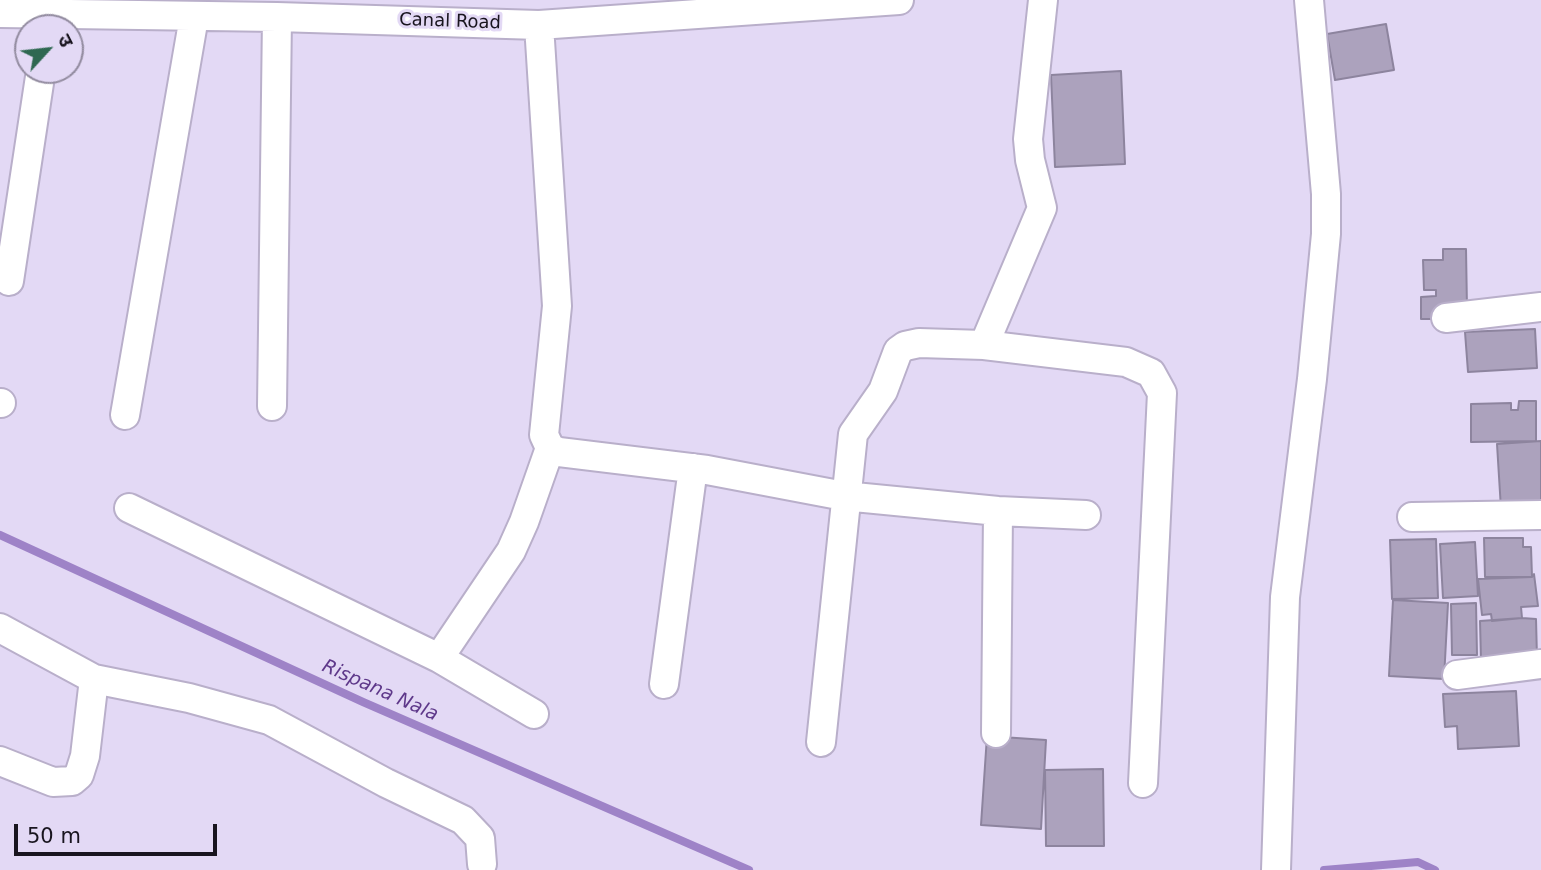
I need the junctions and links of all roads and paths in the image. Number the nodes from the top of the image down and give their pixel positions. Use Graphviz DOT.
graph roads {
  1 [pos="899,0"];
  2 [pos="1043,0"];
  3 [pos="1309,0"];
  4 [pos="277,16"];
  5 [pos="194,17"];
  6 [pos="84,21"];
  7 [pos="539,25"];
  8 [pos="39,84"];
  9 [pos="9,281"];
  10 [pos="1541,307"];
  11 [pos="1446,318"];
  12 [pos="984,345"];
  13 [pos="272,406"];
  14 [pos="125,415"];
  15 [pos="550,448"];
  16 [pos="693,468"];
  17 [pos="844,496"];
  18 [pos="129,508"];
  19 [pos="999,511"];
  20 [pos="1086,515"];
  21 [pos="1541,515"];
  22 [pos="1412,517"];
  23 [pos="0,628"];
  24 [pos="439,658"];
  25 [pos="1541,664"];
  26 [pos="1457,675"];
  27 [pos="94,678"];
  28 [pos="664,684"];
  29 [pos="534,714"];
  30 [pos="996,733"];
  31 [pos="821,742"];
  32 [pos="0,761"];
  33 [pos="1143,783"];
  34 [pos="482,864"];
  35 [pos="1276,870"];
  1 -- 7 [label="street, Canal Road"];
  2 -- 12 [label="street"];
  3 -- 35 [label="street"];
  4 -- 5 [label="street, Canal Road"];
  4 -- 7 [label="street, Canal Road"];
  4 -- 13 [label="street"];
  5 -- 6 [label="street, Canal Road"];
  5 -- 14 [label="street"];
  7 -- 15 [label="street"];
  8 -- 9 [label="street"];
  10 -- 11 [label="street"];
  12 -- 17 [label="street"];
  12 -- 33 [label="street"];
  15 -- 16 [label="street"];
  15 -- 24 [label="street"];
  16 -- 17 [label="street"];
  16 -- 28 [label="street"];
  17 -- 19 [label="street"];
  17 -- 31 [label="street"];
  18 -- 24 [label="street"];
  19 -- 20 [label="street"];
  19 -- 30 [label="street"];
  21 -- 22 [label="street"];
  23 -- 27 [label="street"];
  24 -- 29 [label="street"];
  25 -- 26 [label="street"];
  27 -- 32 [label="street"];
  27 -- 34 [label="street"];
}
